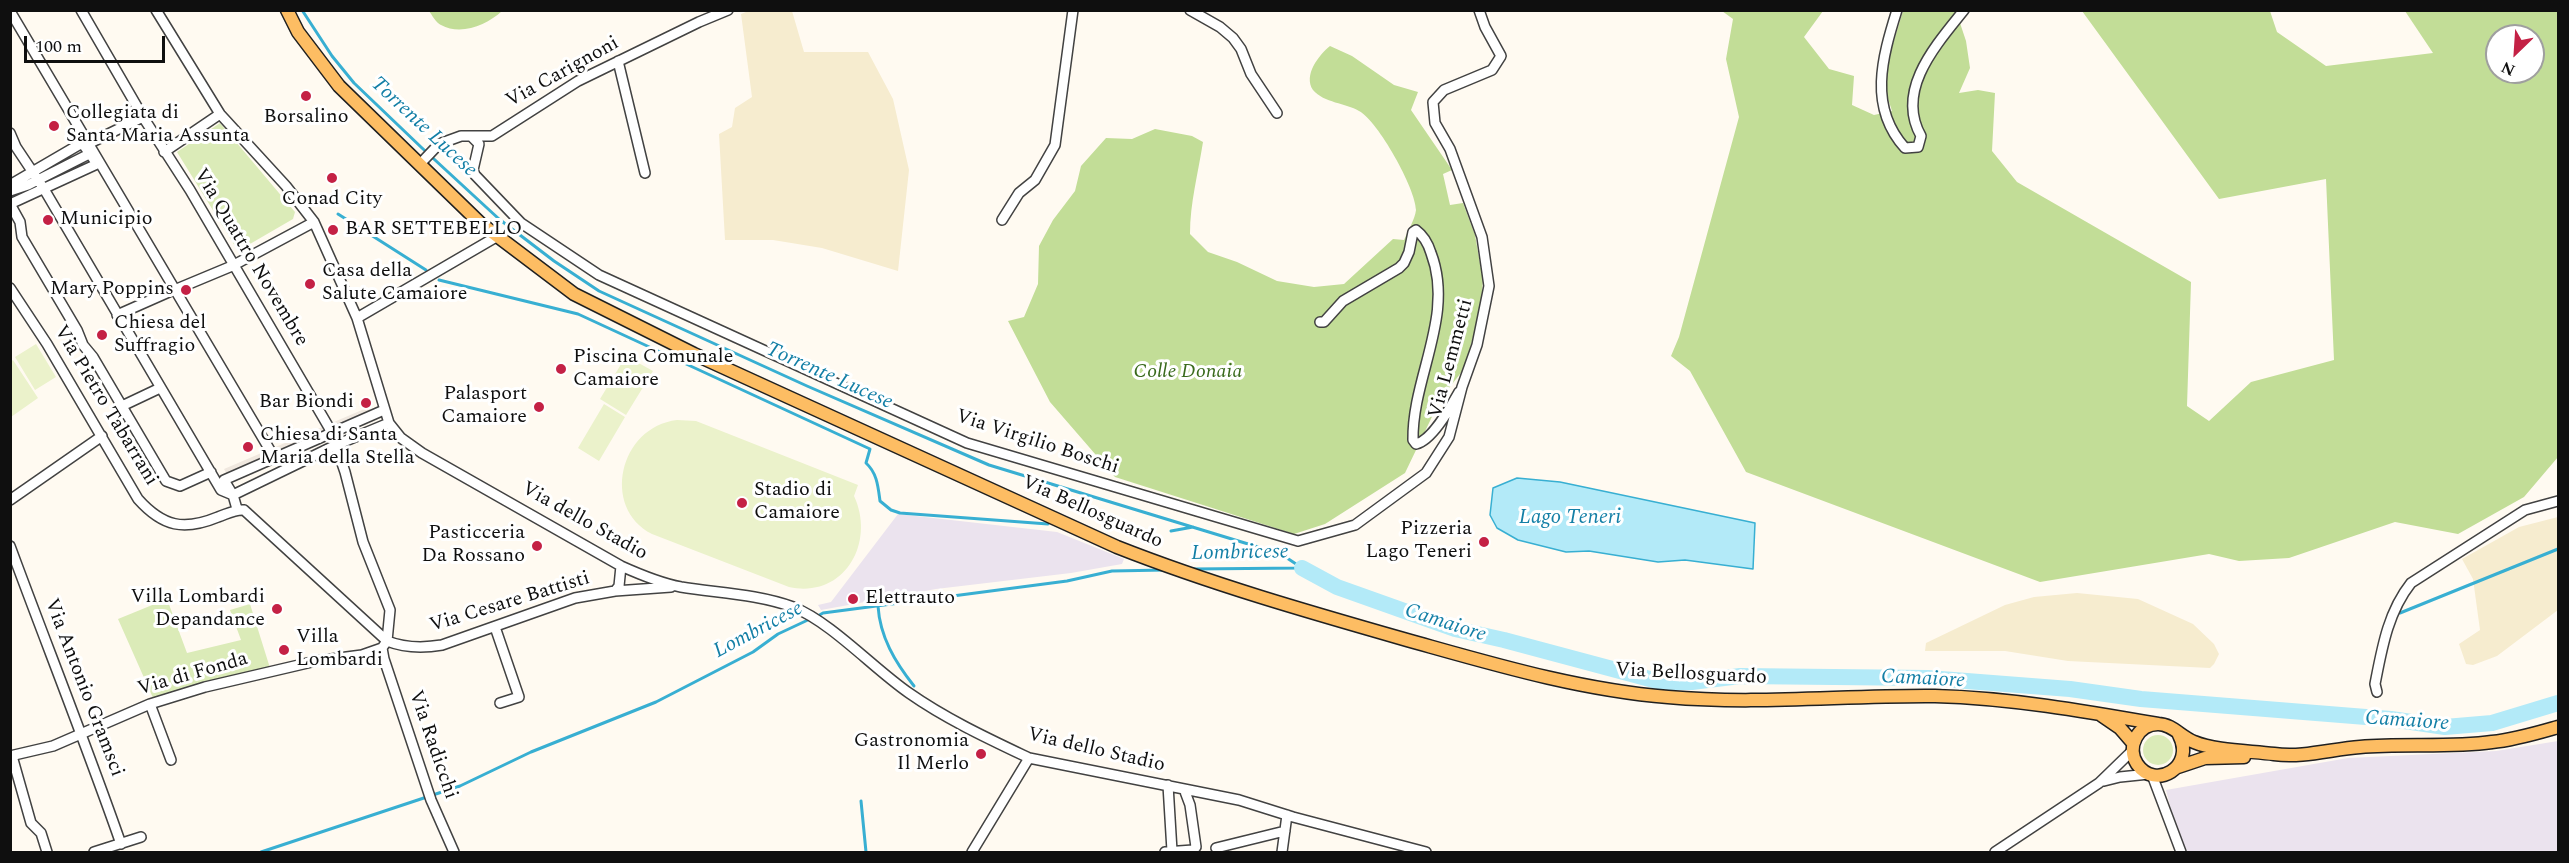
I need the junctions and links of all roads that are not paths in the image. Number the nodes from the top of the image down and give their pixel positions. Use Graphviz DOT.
graph roads {
  1 [pos="81,10"];
  2 [pos="156,10"];
  3 [pos="287,10"];
  4 [pos="728,10"];
  5 [pos="1073,10"];
  6 [pos="1190,10"];
  7 [pos="1479,10"];
  8 [pos="1897,10"];
  9 [pos="1964,10"];
  10 [pos="10,11"];
  11 [pos="618,61"];
  12 [pos="1277,113"];
  13 [pos="220,114"];
  14 [pos="143,117"];
  15 [pos="10,133"];
  16 [pos="472,137"];
  17 [pos="90,150"];
  18 [pos="164,152"];
  19 [pos="419,165"];
  20 [pos="645,172"];
  21 [pos="35,177"];
  22 [pos="10,185"];
  23 [pos="44,189"];
  24 [pos="10,191"];
  25 [pos="10,204"];
  26 [pos="1002,220"];
  27 [pos="314,222"];
  28 [pos="496,237"];
  29 [pos="232,266"];
  30 [pos="10,288"];
  31 [pos="172,291"];
  32 [pos="117,315"];
  33 [pos="357,318"];
  34 [pos="1320,322"];
  35 [pos="1462,387"];
  36 [pos="160,388"];
  37 [pos="122,406"];
  38 [pos="384,410"];
  39 [pos="389,423"];
  40 [pos="331,431"];
  41 [pos="102,436"];
  42 [pos="336,445"];
  43 [pos="274,457"];
  44 [pos="211,472"];
  45 [pos="233,495"];
  46 [pos="10,500"];
  47 [pos="2559,501"];
  48 [pos="237,509"];
  49 [pos="1298,541"];
  50 [pos="10,546"];
  51 [pos="621,566"];
  52 [pos="680,586"];
  53 [pos="615,591"];
  54 [pos="495,627"];
  55 [pos="385,644"];
  56 [pos="2377,692"];
  57 [pos="500,703"];
  58 [pos="150,705"];
  59 [pos="2100,714"];
  60 [pos="2158,724"];
  61 [pos="2559,726"];
  62 [pos="82,732"];
  63 [pos="2179,735"];
  64 [pos="2133,747"];
  65 [pos="2278,755"];
  66 [pos="11,756"];
  67 [pos="1029,758"];
  68 [pos="171,760"];
  69 [pos="2178,767"];
  70 [pos="2150,774"];
  71 [pos="2099,783"];
  72 [pos="1168,785"];
  73 [pos="1184,789"];
  74 [pos="1287,815"];
  75 [pos="1285,831"];
  76 [pos="141,837"];
  77 [pos="121,844"];
  78 [pos="1215,848"];
  79 [pos="47,852"];
  80 [pos="94,852"];
  81 [pos="454,852"];
  82 [pos="972,852"];
  83 [pos="1168,852"];
  84 [pos="1282,852"];
  85 [pos="1425,852"];
  86 [pos="1995,852"];
  87 [pos="2181,852"];
  1 -- 14 [label="street, Via Quattro Novembre"];
  2 -- 13 [label="street, Via dello Stadio"];
  3 -- 19 [label="main road, Via Bellosguardo"];
  4 -- 11 [label="street, Via Carignoni"];
  5 -- 26 [label="street"];
  6 -- 12 [label="street"];
  7 -- 35 [label="street, Via Lemmetti"];
  8 -- 9 [label="street"];
  10 -- 17 [label="street"];
  11 -- 16 [label="street, Via Carignoni"];
  11 -- 20 [label="street"];
  13 -- 18 [label="street"];
  13 -- 27 [label="street, Via dello Stadio"];
  14 -- 17 [label="street"];
  14 -- 18 [label="street, Via Quattro Novembre"];
  15 -- 21 [label="street"];
  16 -- 19 [label="street, Via Carignoni"];
  16 -- 49 [label="street, Via Virgilio Boschi"];
  17 -- 21 [label="street"];
  17 -- 23 [label="street"];
  17 -- 31 [label="street"];
  18 -- 29 [label="street, Via Quattro Novembre"];
  19 -- 28 [label="main road, Via Bellosguardo"];
  21 -- 22 [label="street"];
  21 -- 23 [label="street"];
  21 -- 24 [label="street"];
  23 -- 25 [label="street"];
  23 -- 32 [label="street"];
  25 -- 37 [label="street"];
  27 -- 29 [label="street"];
  27 -- 33 [label="street, Via dello Stadio"];
  28 -- 33 [label="street"];
  28 -- 59 [label="main road, Via Bellosguardo"];
  29 -- 31 [label="street"];
  29 -- 40 [label="street, Via Quattro Novembre"];
  30 -- 41 [label="street, Via Pietro Tabarrani"];
  31 -- 32 [label="street"];
  31 -- 43 [label="street"];
  32 -- 36 [label="street"];
  33 -- 38 [label="street, Via dello Stadio"];
  34 -- 35 [label="street"];
  35 -- 49 [label="street, Via Lemmetti"];
  36 -- 37 [label="street"];
  36 -- 44 [label="street"];
  37 -- 44 [label="street"];
  38 -- 39 [label="street, Via dello Stadio"];
  38 -- 40 [label="street"];
  39 -- 42 [label="street"];
  39 -- 51 [label="street, Via dello Stadio"];
  40 -- 42 [label="street, Via Quattro Novembre"];
  40 -- 43 [label="street"];
  41 -- 46 [label="street"];
  41 -- 48 [label="street, Via Pietro Tabarrani"];
  42 -- 45 [label="street"];
  42 -- 55 [label="street, Via Quattro Novembre"];
  43 -- 45 [label="street"];
  44 -- 45 [label="street"];
  45 -- 48 [label="street"];
  47 -- 56 [label="street"];
  48 -- 55 [label="street"];
  50 -- 62 [label="street, Via Antonio Gramsci"];
  51 -- 52 [label="street, Via dello Stadio"];
  51 -- 53 [label="street, Via Cesare Battisti"];
  52 -- 53 [label="street, Via Cesare Battisti"];
  52 -- 67 [label="street, Via dello Stadio"];
  53 -- 54 [label="street, Via Cesare Battisti"];
  54 -- 55 [label="street, Via Cesare Battisti"];
  54 -- 57 [label="street"];
  55 -- 58 [label="street, Via di Fonda"];
  55 -- 81 [label="street, Via Radicchi"];
  58 -- 62 [label="street, Via di Fonda"];
  58 -- 68 [label="street"];
  59 -- 60 [label="main road, Via Bellosguardo"];
  59 -- 64 [label="main road"];
  60 -- 63 [label="main road"];
  60 -- 64 [label="main road"];
  61 -- 65 [label="main road"];
  62 -- 66 [label="street, Via di Fonda"];
  62 -- 77 [label="street, Via Antonio Gramsci"];
  63 -- 65 [label="main road"];
  63 -- 69 [label="main road"];
  64 -- 70 [label="main road"];
  64 -- 71 [label="street"];
  65 -- 69 [label="main road"];
  66 -- 79 [label="street"];
  67 -- 72 [label="street, Via dello Stadio"];
  67 -- 82 [label="street"];
  69 -- 70 [label="main road"];
  70 -- 71 [label="street"];
  70 -- 87 [label="street"];
  71 -- 86 [label="street"];
  72 -- 73 [label="street, Via dello Stadio"];
  72 -- 83 [label="street"];
  73 -- 74 [label="street, Via dello Stadio"];
  73 -- 83 [label="street"];
  74 -- 75 [label="street"];
  74 -- 85 [label="street, Via dello Stadio"];
  75 -- 78 [label="street"];
  75 -- 84 [label="street"];
  76 -- 77 [label="street"];
  77 -- 80 [label="street"];
}
